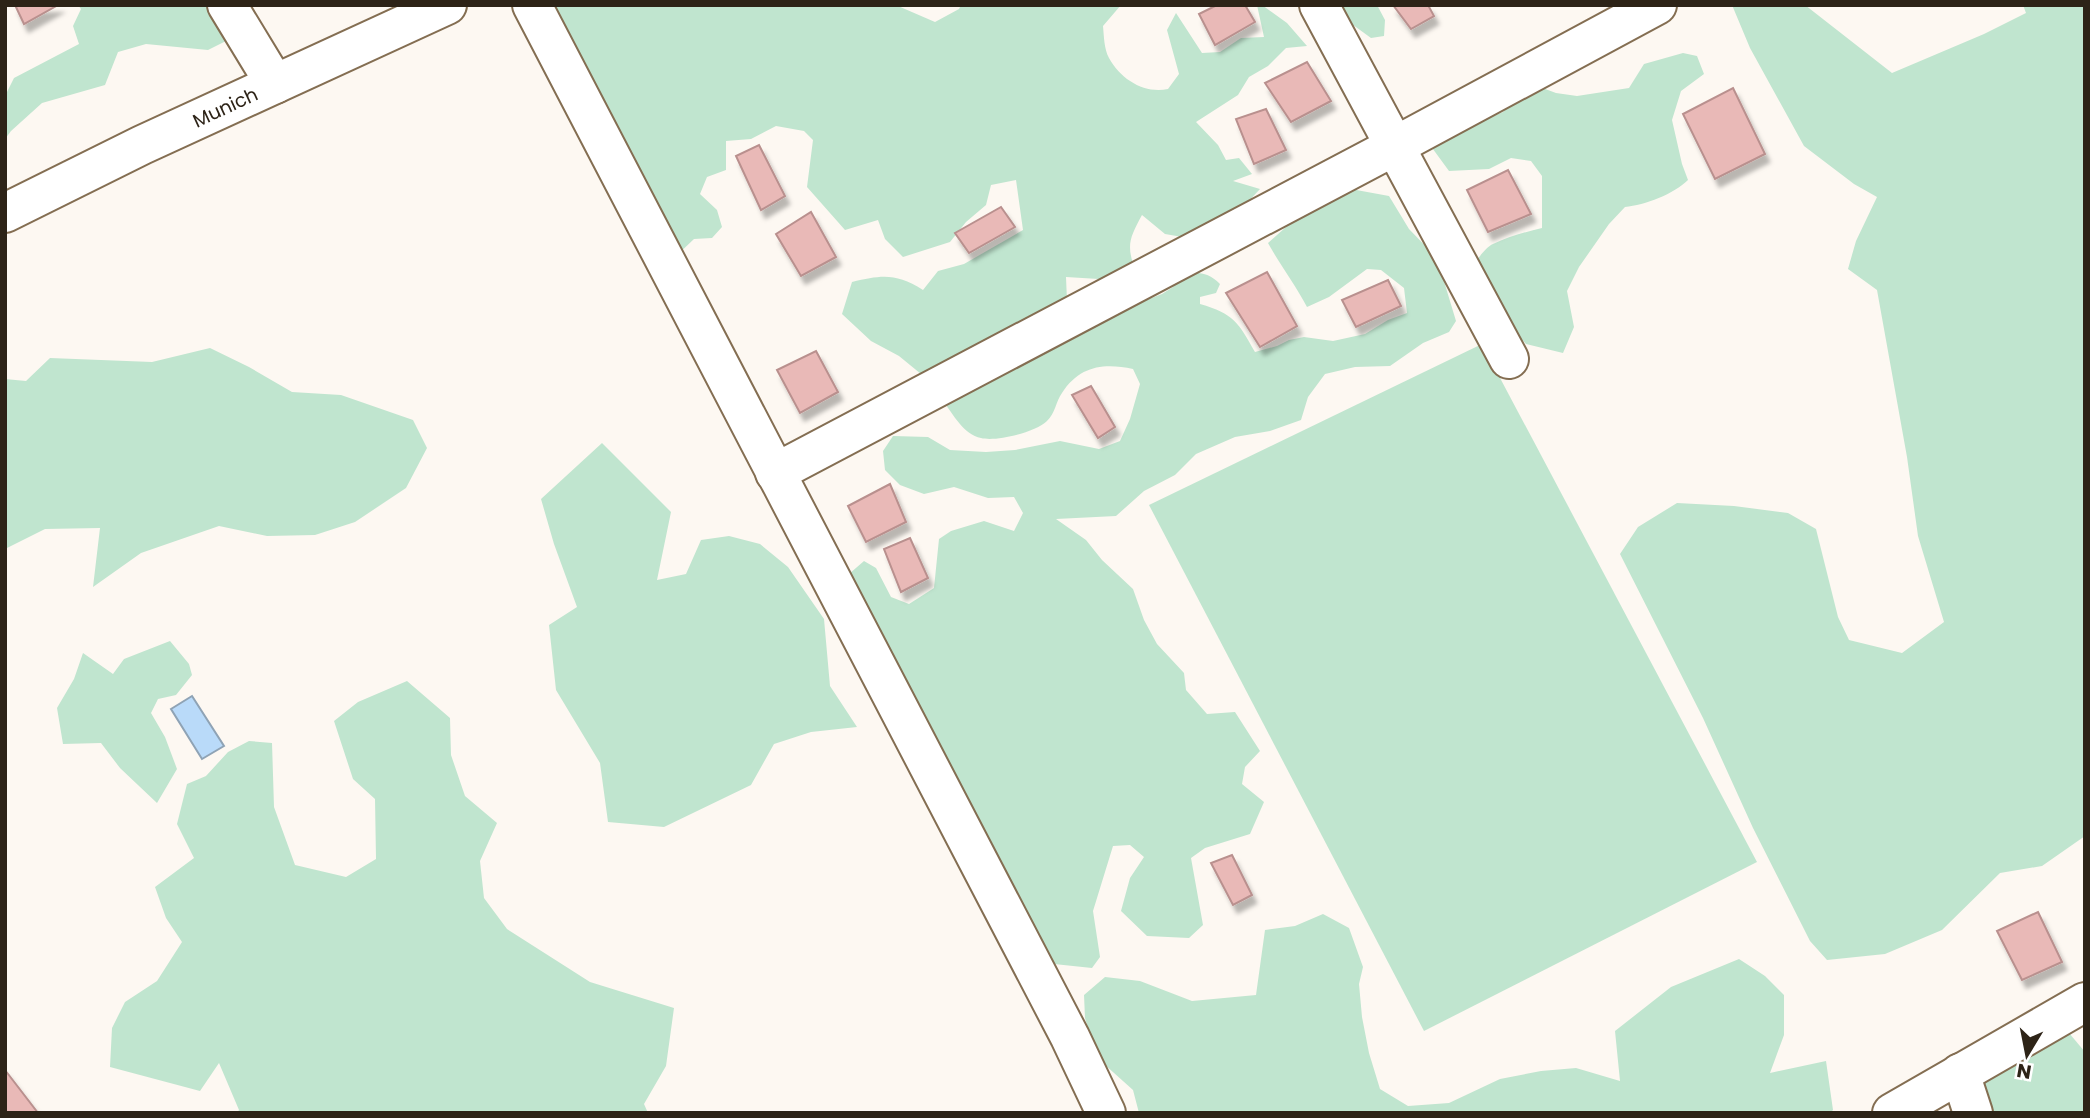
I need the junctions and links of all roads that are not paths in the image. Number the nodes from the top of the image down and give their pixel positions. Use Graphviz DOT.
graph roads {
  1 [pos="227,5"];
  2 [pos="447,5"];
  3 [pos="531,5"];
  4 [pos="1319,5"];
  5 [pos="1657,5"];
  6 [pos="275,84"];
  7 [pos="1395,146"];
  8 [pos="5,213"];
  9 [pos="1509,359"];
  10 [pos="775,473"];
  11 [pos="2085,1002"];
  12 [pos="1961,1073"];
  13 [pos="1106,1113"];
  14 [pos="1892,1113"];
  15 [pos="1973,1113"];
  1 -- 6 [label="street"];
  2 -- 6 [label="street, Munich"];
  3 -- 10 [label="street"];
  4 -- 7 [label="street"];
  5 -- 7 [label="street"];
  6 -- 8 [label="street, Munich"];
  7 -- 9 [label="street"];
  7 -- 10 [label="street"];
  10 -- 13 [label="street"];
  11 -- 12 [label="street"];
  12 -- 14 [label="street"];
  12 -- 15 [label="street"];
}
